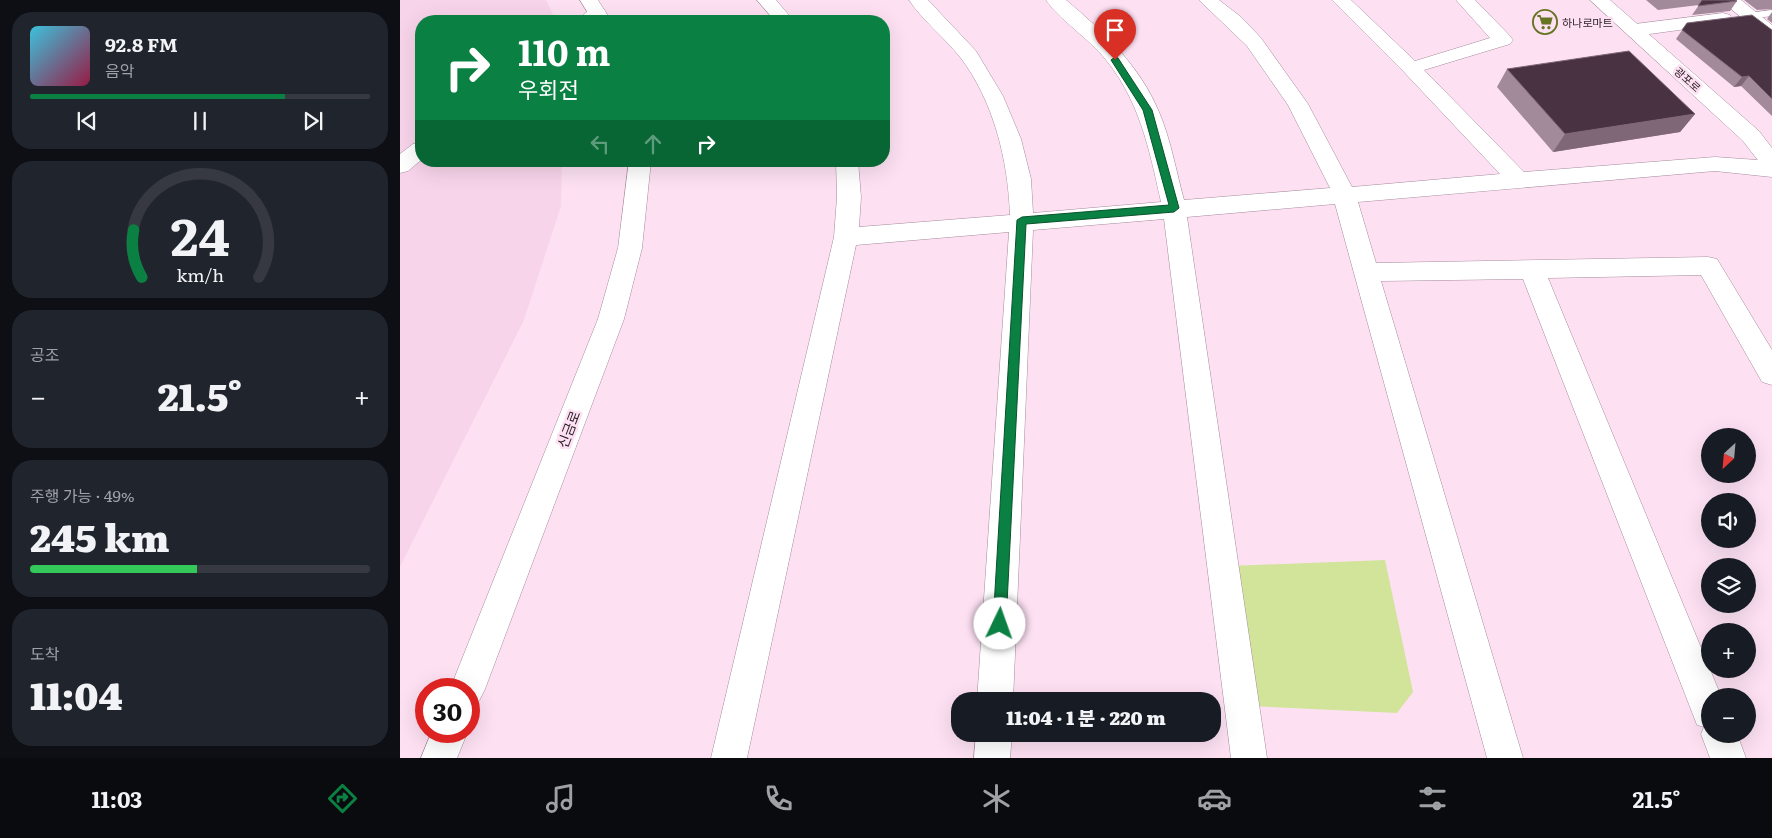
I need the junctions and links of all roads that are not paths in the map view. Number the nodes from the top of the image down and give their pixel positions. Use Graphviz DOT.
graph roads {
  1 [pos="766,0"];
  2 [pos="918,0"];
  3 [pos="1055,0"];
  4 [pos="1208,0"];
  5 [pos="1342,0"];
  6 [pos="1465,0"];
  7 [pos="1599,0"];
  8 [pos="1730,0"];
  9 [pos="1772,13"];
  10 [pos="780,15"];
  11 [pos="1750,16"];
  12 [pos="1635,30"];
  13 [pos="1772,34"];
  14 [pos="1411,68"];
  15 [pos="415,154"];
  16 [pos="1772,164"];
  17 [pos="400,166"];
  18 [pos="639,167"];
  19 [pos="847,167"];
  20 [pos="1772,169"];
  21 [pos="1518,180"];
  22 [pos="1344,194"];
  23 [pos="1174,208"];
  24 [pos="1022,220"];
  25 [pos="846,237"];
  26 [pos="1532,269"];
  27 [pos="1366,272"];
  28 [pos="1772,374"];
  29 [pos="470,678"];
  30 [pos="1701,690"];
  31 [pos="996,692"];
  32 [pos="993,742"];
  33 [pos="445,743"];
  34 [pos="1722,743"];
  35 [pos="439,758"];
  36 [pos="729,758"];
  37 [pos="992,758"];
  38 [pos="1249,758"];
  39 [pos="1505,758"];
  40 [pos="1728,758"];
  1 -- 10 [label="street"];
  2 -- 24 [label="street"];
  3 -- 23 [label="street"];
  4 -- 22 [label="street"];
  5 -- 14 [label="street"];
  6 -- 14 [label="street"];
  7 -- 12 [label="street, 광포로"];
  8 -- 11 [label="street"];
  9 -- 11 [label="lane"];
  11 -- 12 [label="street"];
  11 -- 13 [label="street"];
  12 -- 16 [label="street, 광포로"];
  14 -- 21 [label="street"];
  15 -- 17 [label="street"];
  18 -- 29 [label="street, 신금로"];
  19 -- 25 [label="street"];
  20 -- 21 [label="street"];
  21 -- 22 [label="street"];
  22 -- 23 [label="street"];
  22 -- 27 [label="street"];
  23 -- 24 [label="street"];
  23 -- 38 [label="street"];
  24 -- 25 [label="street"];
  24 -- 31 [label="street"];
  25 -- 36 [label="street"];
  26 -- 27 [label="street"];
  26 -- 28 [label="street"];
  26 -- 30 [label="street"];
  27 -- 39 [label="street"];
  32 -- 37 [label="street"];
  33 -- 35 [label="street"];
  34 -- 40 [label="street"];
}
